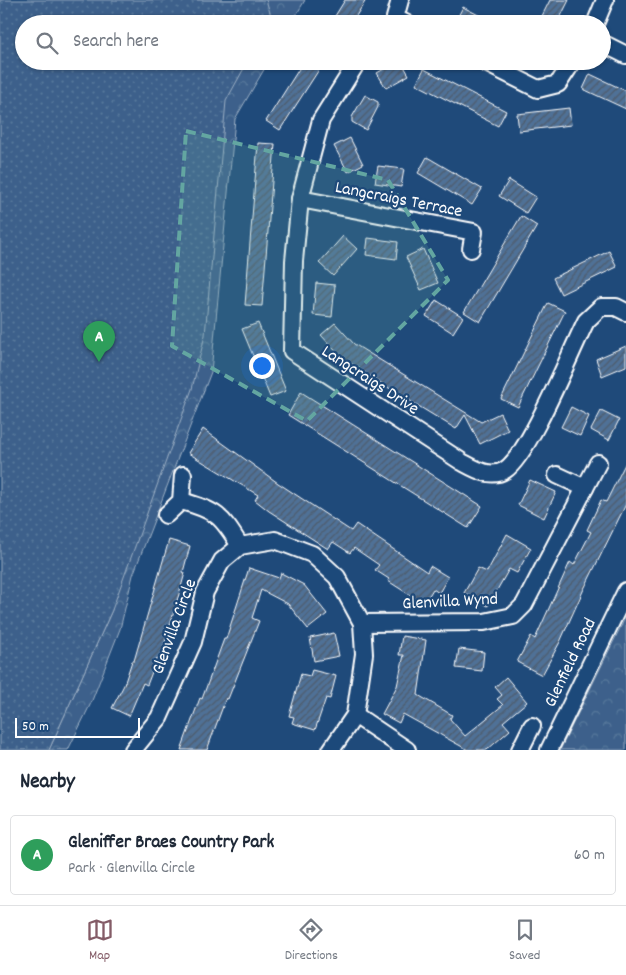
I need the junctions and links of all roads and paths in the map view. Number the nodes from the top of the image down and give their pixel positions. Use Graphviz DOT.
graph roads {
  1 [pos="400,0"];
  2 [pos="605,0"];
  3 [pos="397,15"];
  4 [pos="599,15"];
  5 [pos="611,47"];
  6 [pos="626,55"];
  7 [pos="352,70"];
  8 [pos="500,70"];
  9 [pos="567,70"];
  10 [pos="300,199"];
  11 [pos="471,250"];
  12 [pos="626,312"];
  13 [pos="598,463"];
  14 [pos="183,475"];
  15 [pos="557,475"];
  16 [pos="585,488"];
  17 [pos="181,501"];
  18 [pos="166,515"];
  19 [pos="240,546"];
  20 [pos="626,591"];
  21 [pos="362,623"];
  22 [pos="355,715"];
  23 [pos="532,726"];
  24 [pos="133,750"];
  25 [pos="331,750"];
  26 [pos="407,750"];
  27 [pos="520,750"];
  28 [pos="548,750"];
  1 -- 3 [label="street"];
  2 -- 4 [label="street"];
  5 -- 6 [label="street"];
  7 -- 10 [label="street, Langcraigs Drive"];
  8 -- 9 [label="street"];
  10 -- 11 [label="street, Langcraigs Terrace"];
  10 -- 12 [label="street, Langcraigs Drive"];
  13 -- 16 [label="street, Glenvilla Wynd"];
  14 -- 17 [label="street"];
  15 -- 16 [label="street"];
  16 -- 21 [label="street, Glenvilla Wynd"];
  17 -- 18 [label="street"];
  17 -- 19 [label="street"];
  19 -- 21 [label="street"];
  19 -- 24 [label="street, Glenvilla Circle"];
  20 -- 28 [label="street, Glenfield Road"];
  21 -- 22 [label="street"];
  22 -- 25 [label="street"];
  22 -- 26 [label="street"];
  23 -- 27 [label="street"];
}
